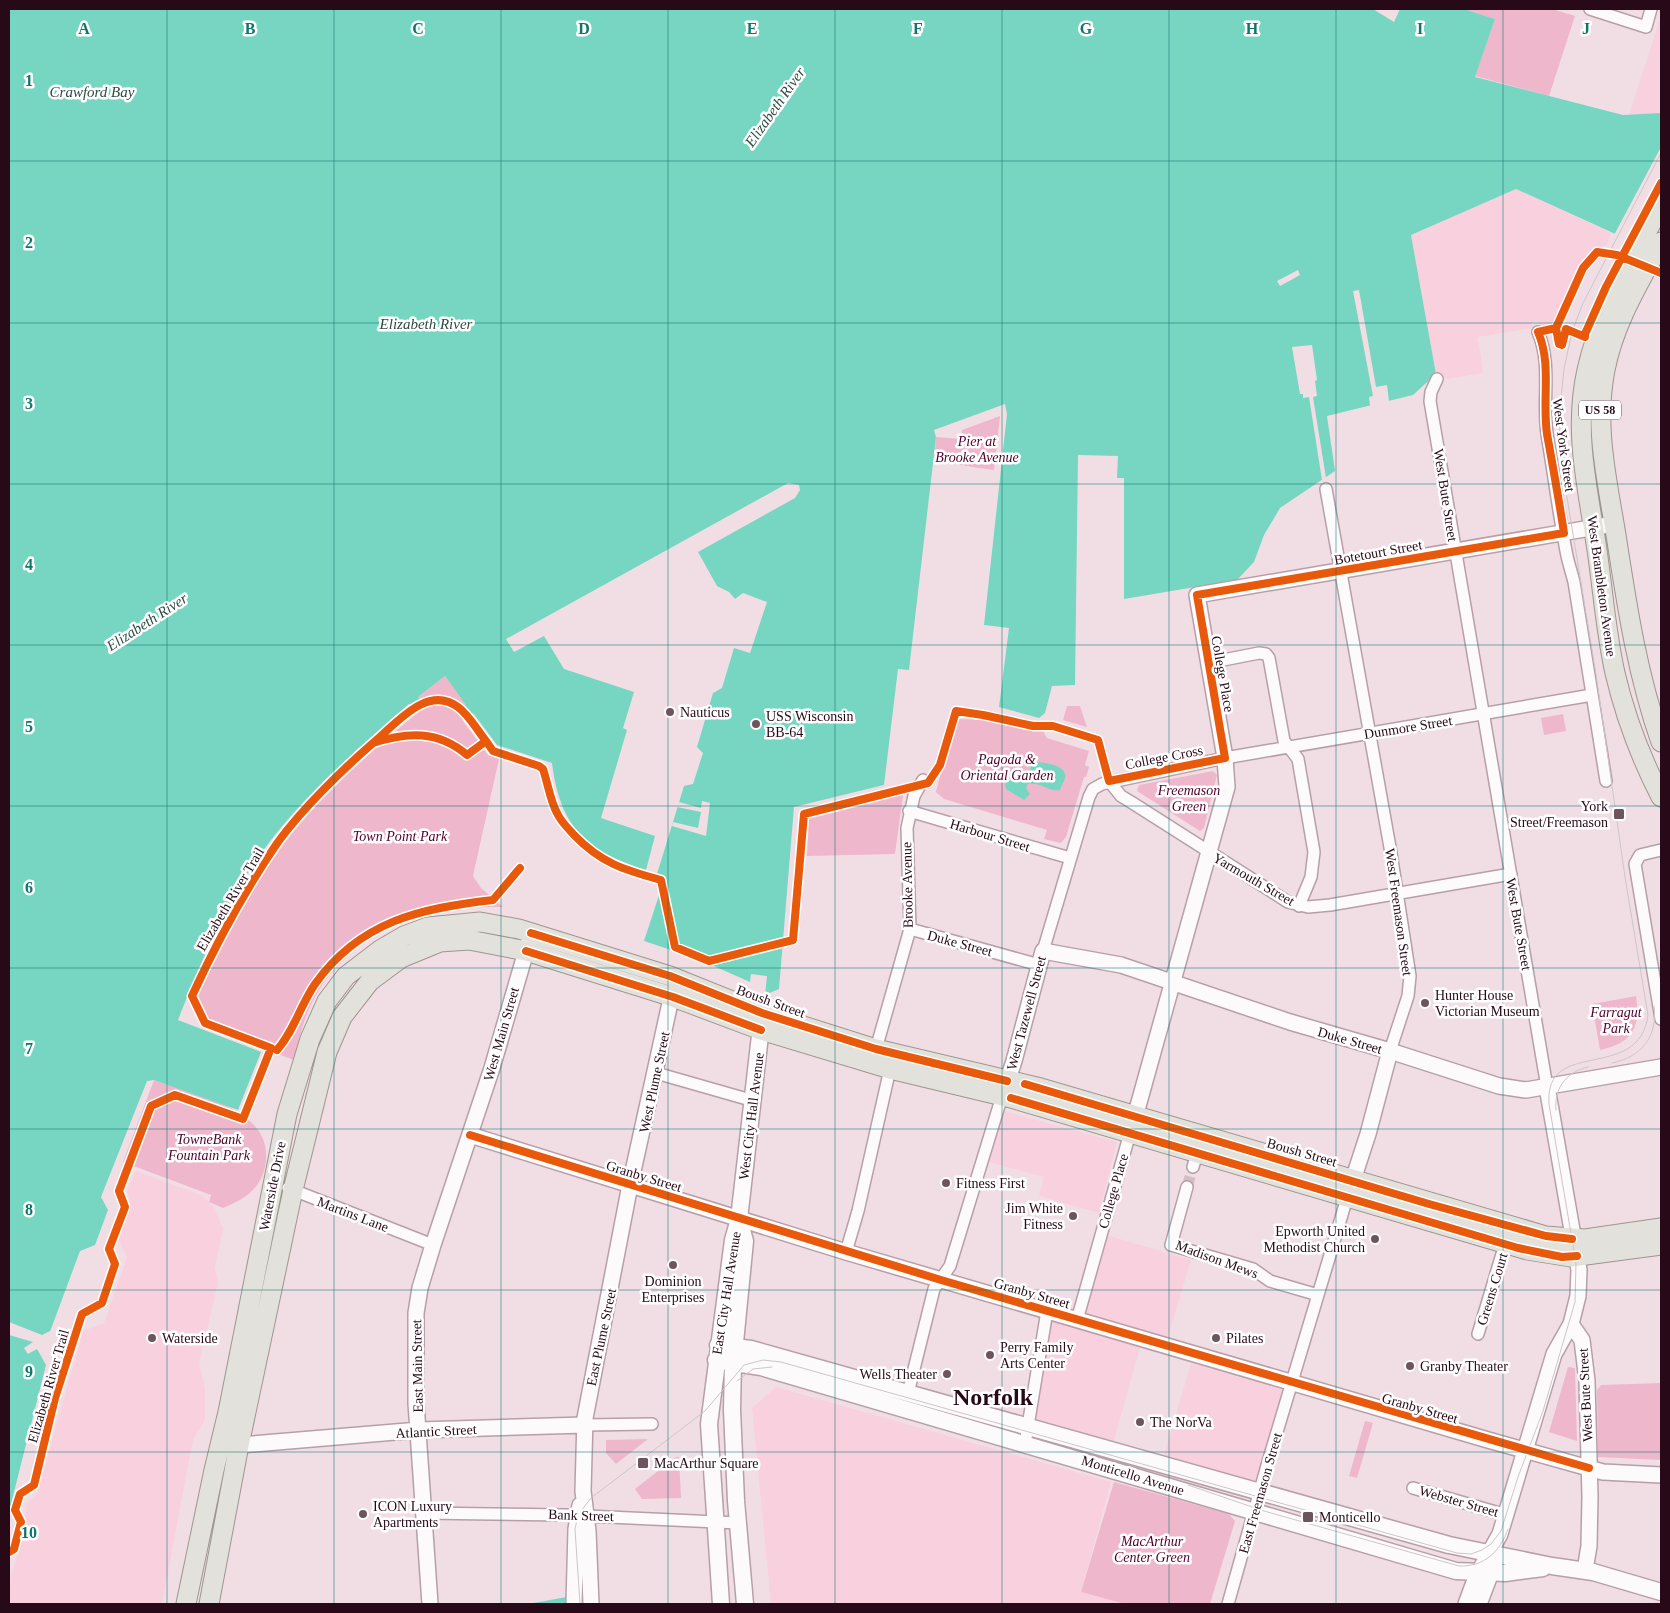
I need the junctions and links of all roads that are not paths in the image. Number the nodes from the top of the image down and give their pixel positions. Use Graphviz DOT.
graph roads {
  1 [pos="1590,9"];
  2 [pos="1652,9"];
  3 [pos="1661,205"];
  4 [pos="1661,242"];
  5 [pos="1623,296"];
  6 [pos="1538,332"];
  7 [pos="1437,380"];
  8 [pos="1326,489"];
  9 [pos="1614,524"];
  10 [pos="1593,528"];
  11 [pos="1564,533"];
  12 [pos="1455,552"];
  13 [pos="1340,572"];
  14 [pos="1197,595"];
  15 [pos="1208,663"];
  16 [pos="1592,695"];
  17 [pos="1483,714"];
  18 [pos="1369,733"];
  19 [pos="1661,742"];
  20 [pos="1288,747"];
  21 [pos="1225,758"];
  22 [pos="923,780"];
  23 [pos="1109,781"];
  24 [pos="1606,781"];
  25 [pos="1661,797"];
  26 [pos="909,811"];
  27 [pos="1661,850"];
  28 [pos="1210,853"];
  29 [pos="1070,858"];
  30 [pos="1511,874"];
  31 [pos="1396,894"];
  32 [pos="1299,906"];
  33 [pos="910,929"];
  34 [pos="529,942"];
  35 [pos="1041,958"];
  36 [pos="681,980"];
  37 [pos="1172,982"];
  38 [pos="672,997"];
  39 [pos="1661,1019"];
  40 [pos="762,1022"];
  41 [pos="876,1049"];
  42 [pos="1390,1051"];
  43 [pos="1661,1067"];
  44 [pos="890,1070"];
  45 [pos="656,1073"];
  46 [pos="1547,1086"];
  47 [pos="1004,1088"];
  48 [pos="754,1101"];
  49 [pos="1133,1125"];
  50 [pos="470,1136"];
  51 [pos="273,1183"];
  52 [pos="630,1185"];
  53 [pos="1187,1187"];
  54 [pos="1350,1189"];
  55 [pos="294,1190"];
  56 [pos="738,1219"];
  57 [pos="264,1225"];
  58 [pos="1661,1228"];
  59 [pos="282,1244"];
  60 [pos="1505,1244"];
  61 [pos="433,1245"];
  62 [pos="1661,1245"];
  63 [pos="1575,1248"];
  64 [pos="846,1252"];
  65 [pos="941,1280"];
  66 [pos="1318,1294"];
  67 [pos="1047,1311"];
  68 [pos="1077,1320"];
  69 [pos="1571,1324"];
  70 [pos="1478,1334"];
  71 [pos="725,1354"];
  72 [pos="1291,1383"];
  73 [pos="908,1393"];
  74 [pos="652,1424"];
  75 [pos="584,1426"];
  76 [pos="1028,1427"];
  77 [pos="419,1430"];
  78 [pos="1025,1444"];
  79 [pos="239,1445"];
  80 [pos="220,1447"];
  81 [pos="1524,1450"];
  82 [pos="1589,1468"];
  83 [pos="1661,1475"];
  84 [pos="1413,1488"];
  85 [pos="1260,1491"];
  86 [pos="423,1513"];
  87 [pos="1254,1513"];
  88 [pos="582,1515"];
  89 [pos="1506,1515"];
  90 [pos="714,1521"];
  91 [pos="738,1523"];
  92 [pos="1494,1553"];
  93 [pos="1552,1566"];
  94 [pos="1585,1570"];
  95 [pos="1484,1572"];
  96 [pos="1661,1592"];
  97 [pos="211,1603"];
  98 [pos="186,1604"];
  99 [pos="430,1604"];
  100 [pos="574,1604"];
  101 [pos="591,1604"];
  102 [pos="721,1604"];
  103 [pos="745,1604"];
  104 [pos="1228,1604"];
  105 [pos="1466,1604"];
  106 [pos="1479,1604"];
  1 -- 2 [label="street"];
  3 -- 5 [label="main road, West Brambleton Avenue / US 58"];
  4 -- 5 [label="main road, West Brambleton Avenue / US 58"];
  5 -- 9 [label="main road, West Brambleton Avenue / US 58"];
  5 -- 10 [label="main road, West Brambleton Avenue / US 58"];
  6 -- 11 [label="street, West York Street"];
  7 -- 12 [label="street, West Bute Street"];
  8 -- 13 [label="street, West Freemason Street"];
  9 -- 10 [label="street, Botetourt Street"];
  9 -- 19 [label="main road, West Brambleton Avenue / US 58"];
  10 -- 11 [label="street, Botetourt Street"];
  10 -- 25 [label="main road, West Brambleton Avenue / US 58"];
  11 -- 12 [label="street, Botetourt Street"];
  11 -- 16 [label="street, West York Street"];
  12 -- 13 [label="street, Botetourt Street"];
  12 -- 17 [label="street, West Bute Street"];
  13 -- 14 [label="street, Botetourt Street"];
  13 -- 18 [label="street, West Freemason Street"];
  14 -- 15 [label="street, College Place"];
  15 -- 20 [label="street"];
  15 -- 21 [label="street, College Place"];
  16 -- 17 [label="street, Dunmore Street"];
  16 -- 24 [label="street, West York Street"];
  17 -- 18 [label="street, Dunmore Street"];
  17 -- 30 [label="street, West Bute Street"];
  18 -- 20 [label="street, Dunmore Street"];
  18 -- 31 [label="street, West Freemason Street"];
  20 -- 21 [label="street, Dunmore Street"];
  20 -- 32 [label="street"];
  21 -- 23 [label="street, College Cross"];
  21 -- 28 [label="street, College Place"];
  22 -- 26 [label="street, Brooke Avenue"];
  23 -- 28 [label="street, Yarmouth Street"];
  23 -- 29 [label="street, West Tazewell Street"];
  26 -- 29 [label="street, Harbour Street"];
  26 -- 33 [label="street, Brooke Avenue"];
  27 -- 39 [label="street"];
  28 -- 32 [label="street, Yarmouth Street"];
  28 -- 37 [label="street, College Place"];
  29 -- 35 [label="street, West Tazewell Street"];
  30 -- 31 [label="street, Yarmouth Street"];
  30 -- 46 [label="street, West Bute Street"];
  31 -- 32 [label="street, Yarmouth Street"];
  31 -- 42 [label="street, West Freemason Street"];
  33 -- 35 [label="street, Duke Street"];
  33 -- 41 [label="street, Brooke Avenue"];
  34 -- 36 [label="main road, Boush Street"];
  34 -- 38 [label="main road, Boush Street"];
  34 -- 50 [label="street, West Main Street"];
  34 -- 51 [label="main road, Waterside Drive"];
  34 -- 55 [label="main road, Waterside Drive"];
  35 -- 37 [label="street, Duke Street"];
  35 -- 47 [label="street, West Tazewell Street"];
  36 -- 38 [label="street, West Plume Street"];
  36 -- 40 [label="main road, Boush Street"];
  37 -- 42 [label="street, Duke Street"];
  37 -- 49 [label="street, College Place"];
  38 -- 40 [label="main road, Boush Street"];
  38 -- 45 [label="street, West Plume Street"];
  40 -- 41 [label="main road, Boush Street"];
  40 -- 44 [label="main road, Boush Street"];
  40 -- 48 [label="main road, West City Hall Avenue"];
  41 -- 47 [label="main road, Boush Street"];
  42 -- 46 [label="street, Duke Street"];
  42 -- 54 [label="street, West Freemason Street"];
  43 -- 46 [label="street, Duke Street"];
  44 -- 47 [label="main road, Boush Street"];
  44 -- 64 [label="street"];
  45 -- 48 [label="street"];
  45 -- 52 [label="street, West Plume Street"];
  46 -- 63 [label="street, West Bute Street"];
  47 -- 49 [label="main road, Boush Street"];
  47 -- 65 [label="street, West Tazewell Street"];
  48 -- 56 [label="main road, West City Hall Avenue"];
  49 -- 54 [label="main road, Boush Street"];
  49 -- 54 [label="main road, Boush Street"];
  49 -- 68 [label="street, College Place"];
  50 -- 52 [label="street, Granby Street"];
  50 -- 61 [label="street, East Main Street"];
  51 -- 55 [label="street, Martins Lane"];
  51 -- 57 [label="main road, Waterside Drive"];
  52 -- 56 [label="street, Granby Street"];
  52 -- 75 [label="street, East Plume Street"];
  53 -- 66 [label="street, Madison Mews"];
  54 -- 60 [label="main road, Boush Street"];
  54 -- 63 [label="main road, Boush Street"];
  54 -- 66 [label="street, West Freemason Street"];
  55 -- 59 [label="main road, Waterside Drive"];
  55 -- 61 [label="street, Martins Lane"];
  56 -- 64 [label="street, Granby Street"];
  56 -- 71 [label="main road, East City Hall Avenue"];
  57 -- 59 [label="main road"];
  57 -- 80 [label="main road, Waterside Drive"];
  58 -- 63 [label="main road, Boush Street"];
  59 -- 79 [label="main road, Waterside Drive"];
  60 -- 63 [label="main road, Boush Street"];
  60 -- 70 [label="street, Greens Court"];
  61 -- 77 [label="street, East Main Street"];
  62 -- 63 [label="main road, Boush Street"];
  63 -- 69 [label="street, West Bute Street"];
  64 -- 65 [label="street, Granby Street"];
  65 -- 67 [label="street, Granby Street"];
  65 -- 73 [label="street, West Tazewell Street"];
  66 -- 72 [label="street, West Freemason Street"];
  67 -- 68 [label="street, Granby Street"];
  67 -- 76 [label="street"];
  68 -- 72 [label="street, Granby Street"];
  69 -- 81 [label="street"];
  69 -- 82 [label="street, West Bute Street"];
  71 -- 73 [label="main road, Monticello Avenue"];
  71 -- 78 [label="main road, Monticello Avenue"];
  71 -- 90 [label="main road, East City Hall Avenue"];
  71 -- 91 [label="main road, East City Hall Avenue"];
  72 -- 81 [label="street, Granby Street"];
  72 -- 85 [label="street, East Freemason Street"];
  73 -- 76 [label="main road, Monticello Avenue"];
  74 -- 75 [label="street, Atlantic Street"];
  75 -- 77 [label="street, Atlantic Street"];
  75 -- 88 [label="street, East Plume Street"];
  76 -- 78 [label="street"];
  76 -- 85 [label="main road, Monticello Avenue"];
  77 -- 79 [label="street, Atlantic Street"];
  77 -- 86 [label="street, East Main Street"];
  78 -- 87 [label="main road, Monticello Avenue"];
  79 -- 80 [label="street, Atlantic Street"];
  79 -- 97 [label="main road, Waterside Drive"];
  80 -- 98 [label="main road, Waterside Drive"];
  81 -- 82 [label="street, Granby Street"];
  81 -- 89 [label="street"];
  82 -- 83 [label="street, Granby Street"];
  82 -- 94 [label="street, West Bute Street"];
  84 -- 89 [label="street, Webster Street"];
  85 -- 87 [label="street, East Freemason Street"];
  85 -- 92 [label="main road, Monticello Avenue"];
  86 -- 88 [label="street, Bank Street"];
  86 -- 99 [label="street, East Main Street"];
  87 -- 95 [label="main road, Monticello Avenue"];
  87 -- 104 [label="street, East Freemason Street"];
  88 -- 90 [label="street, Bank Street"];
  88 -- 100 [label="street, East Plume Street"];
  88 -- 101 [label="street, East Plume Street"];
  89 -- 92 [label="street"];
  90 -- 91 [label="street, Bank Street"];
  90 -- 102 [label="main road, East City Hall Avenue"];
  91 -- 103 [label="main road, East City Hall Avenue"];
  92 -- 93 [label="main road, Monticello Avenue"];
  92 -- 95 [label="street"];
  93 -- 94 [label="main road, Monticello Avenue"];
  93 -- 95 [label="main road, Monticello Avenue"];
  94 -- 96 [label="main road, Monticello Avenue"];
  95 -- 105 [label="street"];
  95 -- 106 [label="street"];
}
